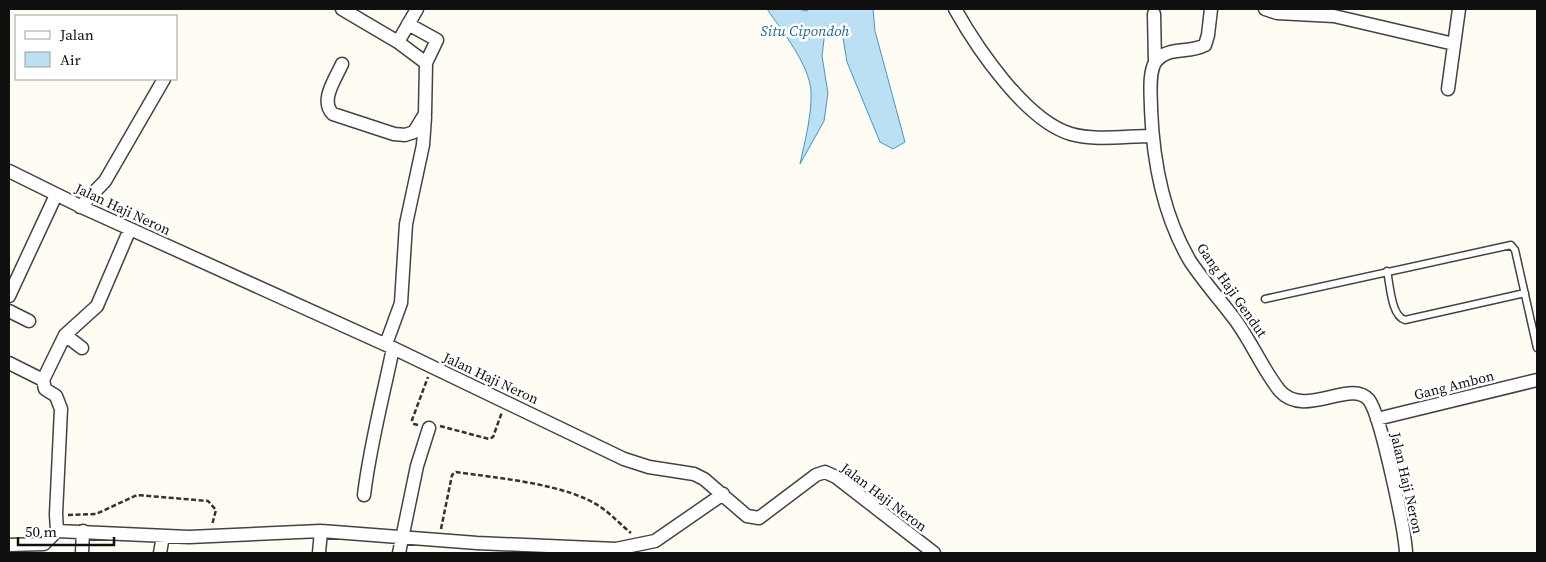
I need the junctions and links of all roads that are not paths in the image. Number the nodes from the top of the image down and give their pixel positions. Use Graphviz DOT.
graph roads {
  1 [pos="342,9"];
  2 [pos="417,9"];
  3 [pos="955,9"];
  4 [pos="1210,9"];
  5 [pos="1265,9"];
  6 [pos="1459,9"];
  7 [pos="1154,14"];
  8 [pos="408,24"];
  9 [pos="398,42"];
  10 [pos="1454,44"];
  11 [pos="426,63"];
  12 [pos="1155,63"];
  13 [pos="342,64"];
  14 [pos="163,80"];
  15 [pos="1448,89"];
  16 [pos="425,114"];
  17 [pos="1152,136"];
  18 [pos="9,171"];
  19 [pos="56,194"];
  20 [pos="80,207"];
  21 [pos="130,229"];
  22 [pos="1387,271"];
  23 [pos="1525,293"];
  24 [pos="9,296"];
  25 [pos="1264,299"];
  26 [pos="9,311"];
  27 [pos="29,321"];
  28 [pos="65,335"];
  29 [pos="390,346"];
  30 [pos="82,348"];
  31 [pos="1537,348"];
  32 [pos="9,364"];
  33 [pos="44,380"];
  34 [pos="1537,380"];
  35 [pos="1377,419"];
  36 [pos="429,428"];
  37 [pos="724,494"];
  38 [pos="364,495"];
  39 [pos="57,531"];
  40 [pos="84,531"];
  41 [pos="321,531"];
  42 [pos="162,536"];
  43 [pos="402,538"];
  44 [pos="9,545"];
  45 [pos="478,548"];
  46 [pos="25,550"];
  47 [pos="82,553"];
  48 [pos="160,553"];
  49 [pos="319,553"];
  50 [pos="399,553"];
  51 [pos="934,553"];
  52 [pos="1406,553"];
  1 -- 9 [label="street"];
  2 -- 8 [label="street"];
  3 -- 17 [label="street"];
  4 -- 12 [label="street"];
  5 -- 10 [label="street"];
  6 -- 10 [label="street"];
  7 -- 12 [label="street, Gang Haji Gendut"];
  8 -- 9 [label="street"];
  8 -- 11 [label="street"];
  9 -- 11 [label="street"];
  10 -- 15 [label="street"];
  11 -- 16 [label="street"];
  12 -- 17 [label="street, Gang Haji Gendut"];
  13 -- 16 [label="street"];
  14 -- 20 [label="street"];
  16 -- 29 [label="street"];
  17 -- 35 [label="street, Gang Haji Gendut"];
  18 -- 19 [label="street, Jalan Haji Neron"];
  19 -- 20 [label="street, Jalan Haji Neron"];
  19 -- 24 [label="street"];
  20 -- 21 [label="street, Jalan Haji Neron"];
  21 -- 28 [label="street"];
  21 -- 29 [label="street, Jalan Haji Neron"];
  22 -- 23 [label="lane"];
  22 -- 23 [label="lane"];
  22 -- 25 [label="lane"];
  23 -- 31 [label="lane"];
  26 -- 27 [label="street"];
  28 -- 30 [label="street"];
  28 -- 33 [label="street"];
  29 -- 37 [label="street, Jalan Haji Neron"];
  29 -- 38 [label="street"];
  32 -- 33 [label="street"];
  33 -- 39 [label="street"];
  34 -- 35 [label="street, Gang Ambon"];
  35 -- 52 [label="street, Jalan Haji Neron"];
  36 -- 43 [label="street"];
  37 -- 45 [label="street"];
  37 -- 51 [label="street, Jalan Haji Neron"];
  39 -- 40 [label="street"];
  39 -- 46 [label="street"];
  40 -- 42 [label="street"];
  40 -- 47 [label="street"];
  41 -- 42 [label="street"];
  41 -- 43 [label="street"];
  41 -- 49 [label="street"];
  42 -- 48 [label="street"];
  43 -- 45 [label="street"];
  43 -- 50 [label="street"];
  44 -- 46 [label="street"];
}
